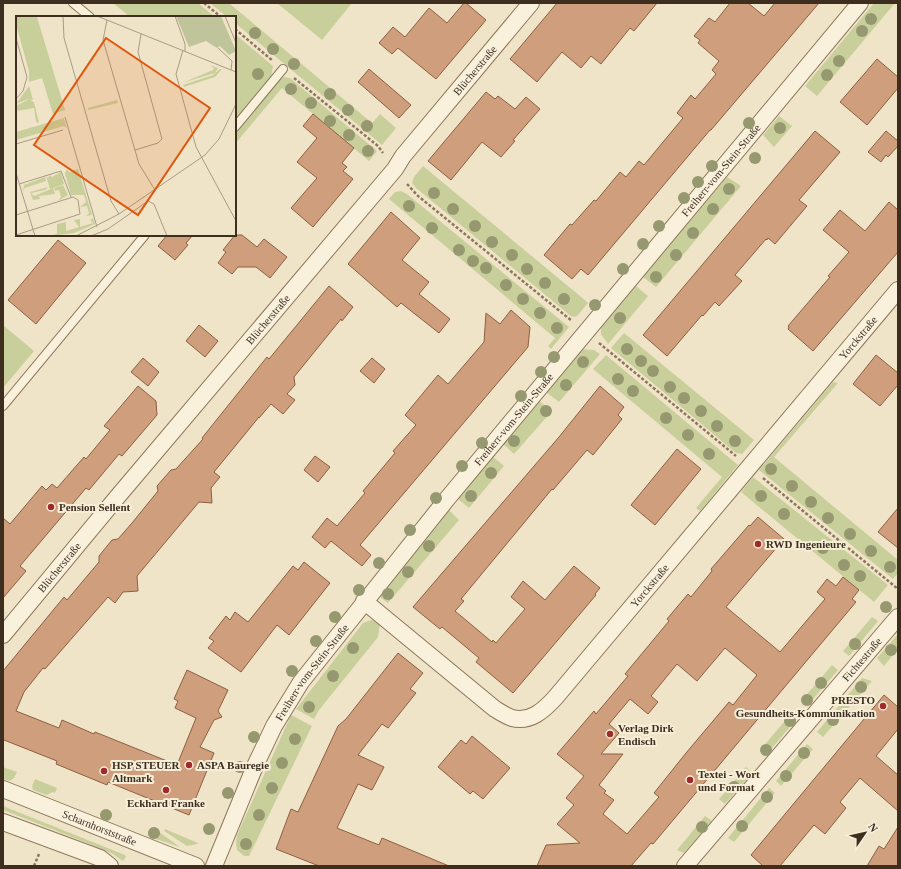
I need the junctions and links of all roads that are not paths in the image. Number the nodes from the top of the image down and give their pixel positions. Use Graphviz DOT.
graph roads {
  1 [pos="73,3"];
  2 [pos="531,3"];
  3 [pos="860,3"];
  4 [pos="89,16"];
  5 [pos="283,69"];
  6 [pos="236,126"];
  7 [pos="144,236"];
  8 [pos="898,290"];
  9 [pos="3,406"];
  10 [pos="364,601"];
  11 [pos="898,617"];
  12 [pos="3,635"];
  13 [pos="3,789"];
  14 [pos="3,822"];
  15 [pos="110,866"];
  16 [pos="196,866"];
  17 [pos="214,866"];
  18 [pos="685,866"];
  1 -- 4 [label="lane"];
  2 -- 12 [label="street, Blücherstraße"];
  3 -- 10 [label="street, Freiherr-vom-Stein-Straße"];
  5 -- 6 [label="lane"];
  7 -- 9 [label="lane"];
  8 -- 10 [label="street, Yorckstraße"];
  10 -- 17 [label="street, Freiherr-vom-Stein-Straße"];
  11 -- 18 [label="street, Fichtestraße"];
  13 -- 16 [label="street, Scharnhorststraße"];
  14 -- 15 [label="street"];
}
